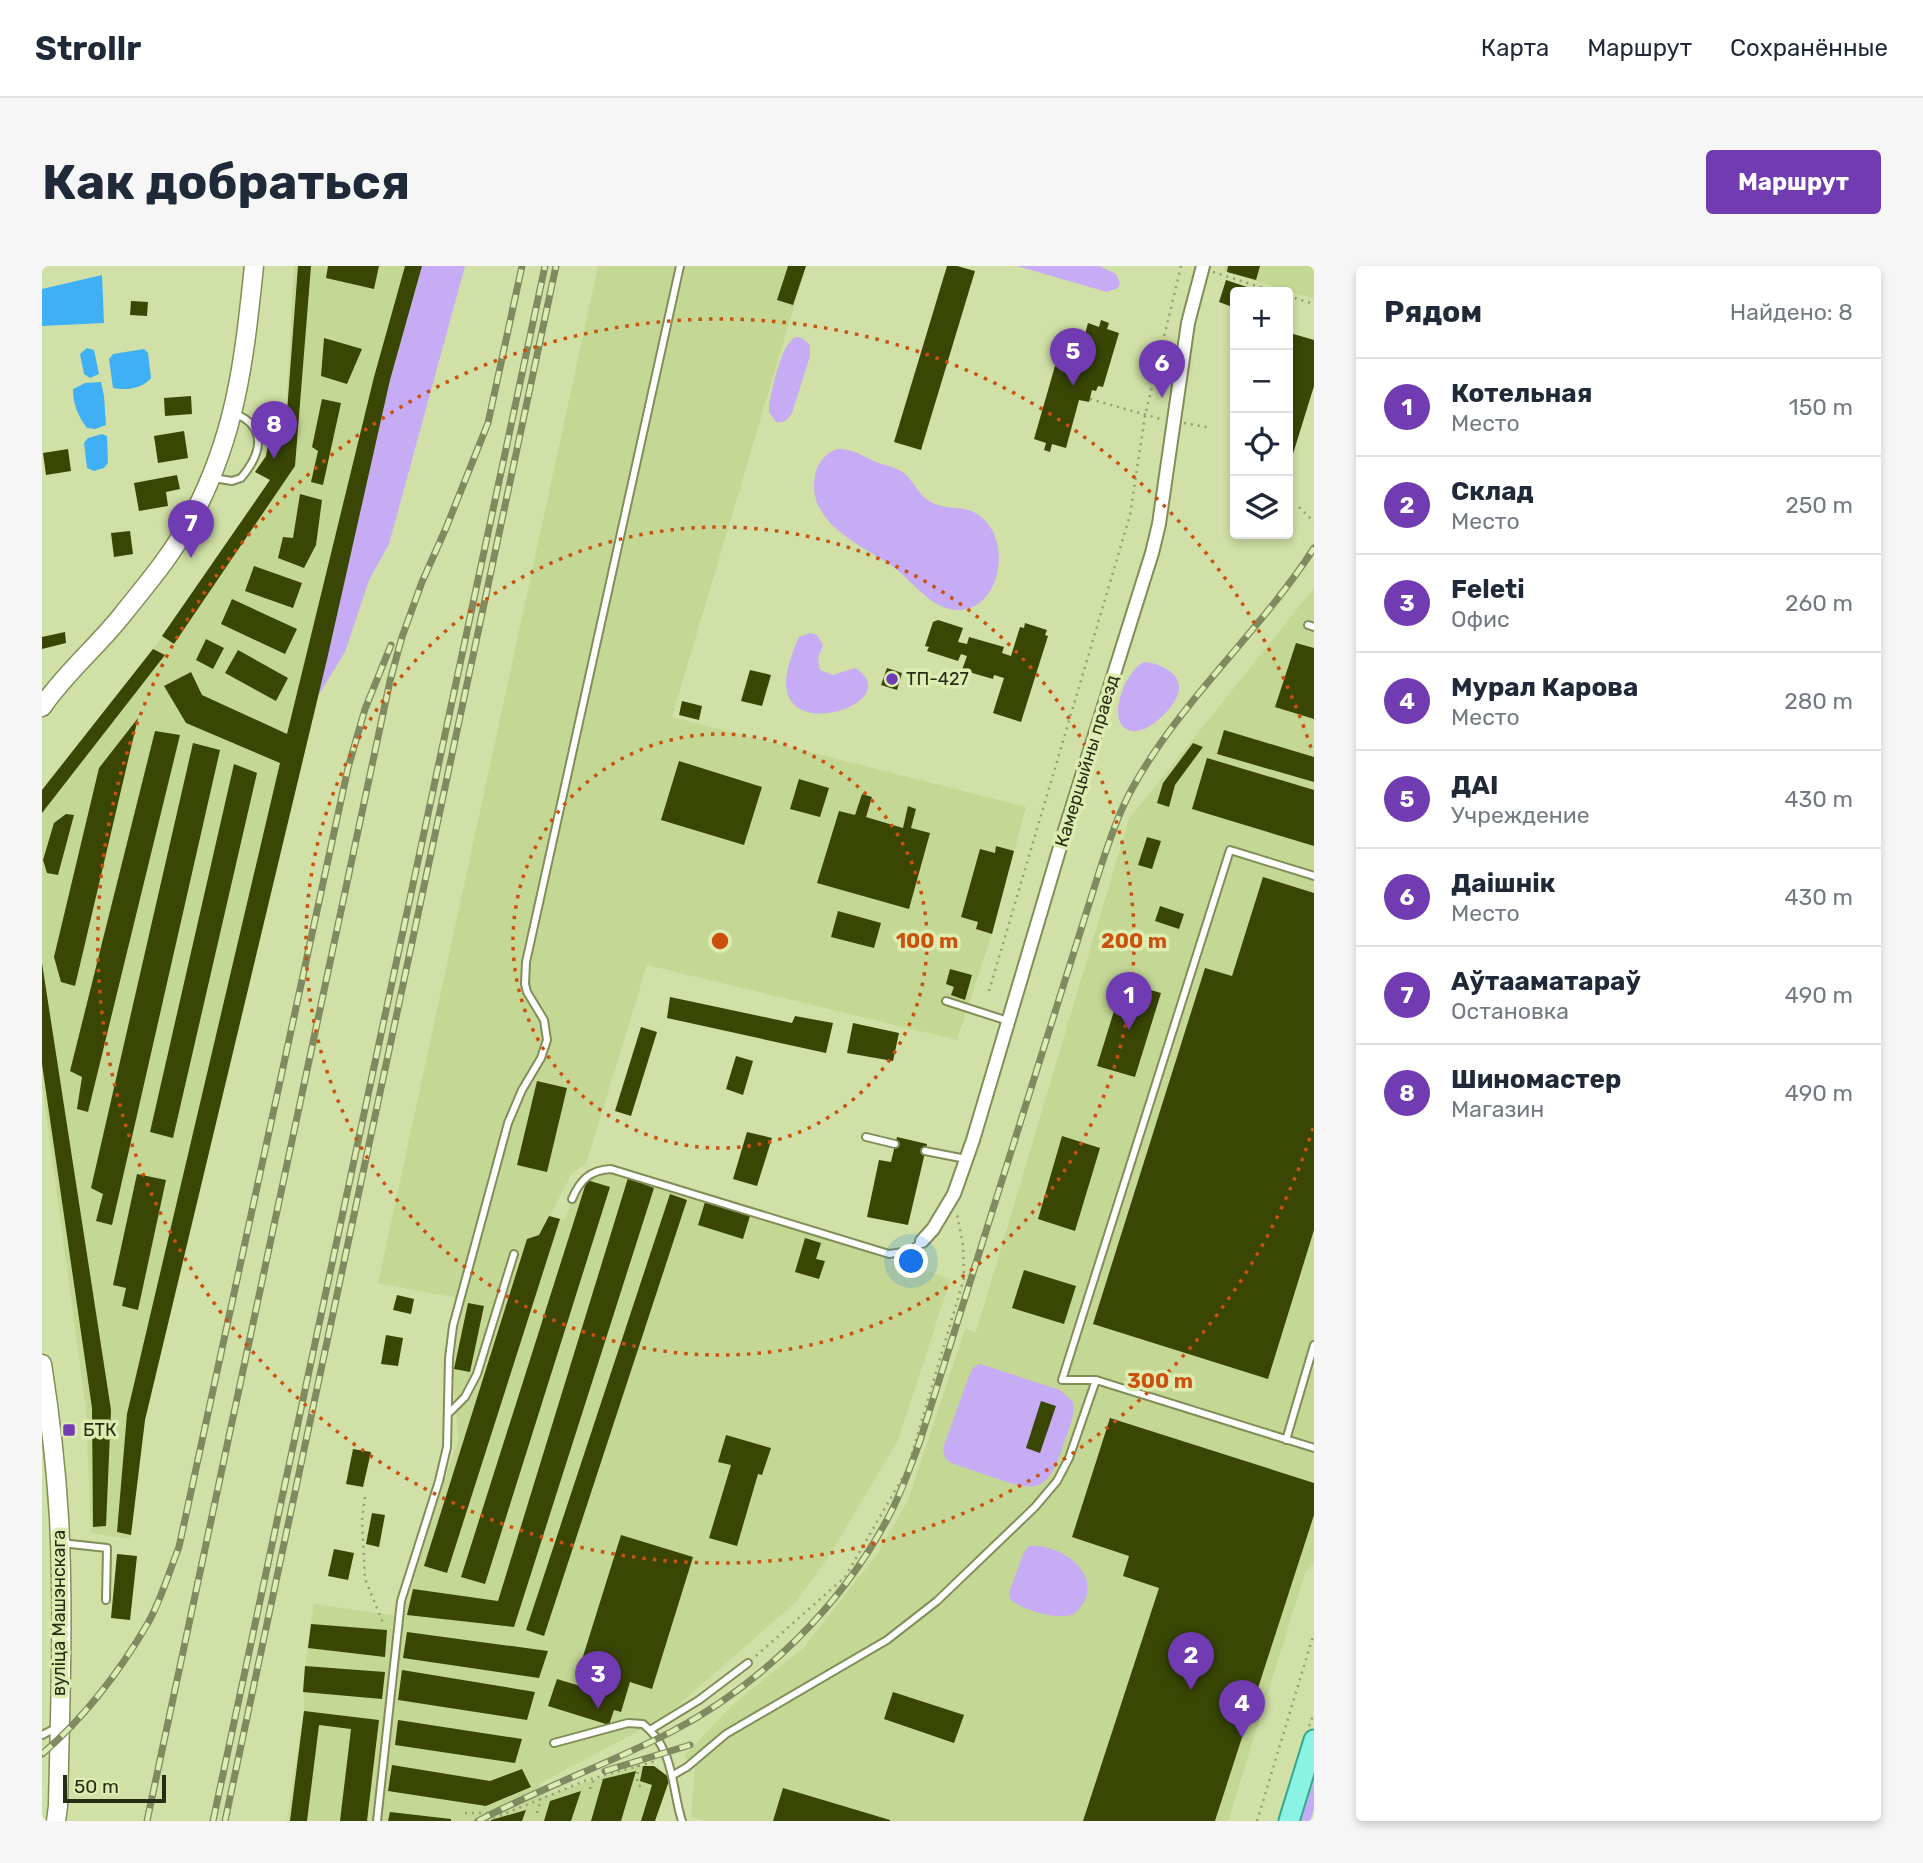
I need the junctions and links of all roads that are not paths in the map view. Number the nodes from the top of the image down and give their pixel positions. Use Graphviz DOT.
graph roads {
  1 [pos="254,266"];
  2 [pos="680,266"];
  3 [pos="1203,267"];
  4 [pos="234,413"];
  5 [pos="211,478"];
  6 [pos="42,707"];
  7 [pos="1314,876"];
  8 [pos="946,1001"];
  9 [pos="1009,1021"];
  10 [pos="866,1137"];
  11 [pos="895,1144"];
  12 [pos="925,1151"];
  13 [pos="966,1159"];
  14 [pos="572,1199"];
  15 [pos="922,1241"];
  16 [pos="514,1254"];
  17 [pos="1314,1345"];
  18 [pos="42,1364"];
  19 [pos="1096,1380"];
  20 [pos="449,1413"];
  21 [pos="1286,1440"];
  22 [pos="1314,1448"];
  23 [pos="60,1542"];
  24 [pos="106,1600"];
  25 [pos="748,1663"];
  26 [pos="59,1727"];
  27 [pos="650,1730"];
  28 [pos="42,1735"];
  29 [pos="1314,1740"];
  30 [pos="554,1743"];
  31 [pos="673,1775"];
  32 [pos="56,1821"];
  33 [pos="377,1821"];
  34 [pos="682,1821"];
  35 [pos="1289,1821"];
  1 -- 4 [label="main road"];
  2 -- 20 [label="lane"];
  3 -- 9 [label="street, Камерцыйны праезд"];
  4 -- 5 [label="main road"];
  4 -- 5 [label="lane"];
  5 -- 6 [label="main road"];
  7 -- 19 [label="lane"];
  8 -- 9 [label="lane"];
  9 -- 13 [label="street, Камерцыйны праезд"];
  10 -- 11 [label="lane"];
  12 -- 13 [label="lane"];
  13 -- 15 [label="street, Камерцыйны праезд"];
  14 -- 15 [label="lane"];
  16 -- 20 [label="lane"];
  17 -- 21 [label="lane"];
  18 -- 23 [label="main road, вуліца Машэнскага"];
  19 -- 21 [label="lane"];
  19 -- 31 [label="lane"];
  20 -- 33 [label="lane"];
  21 -- 22 [label="lane"];
  23 -- 24 [label="lane"];
  23 -- 26 [label="main road, вуліца Машэнскага"];
  25 -- 27 [label="lane"];
  26 -- 28 [label="lane"];
  26 -- 32 [label="main road, вуліца Машэнскага"];
  27 -- 30 [label="lane"];
  27 -- 31 [label="lane"];
  29 -- 35 [label="main road"];
  31 -- 34 [label="lane"];
}
